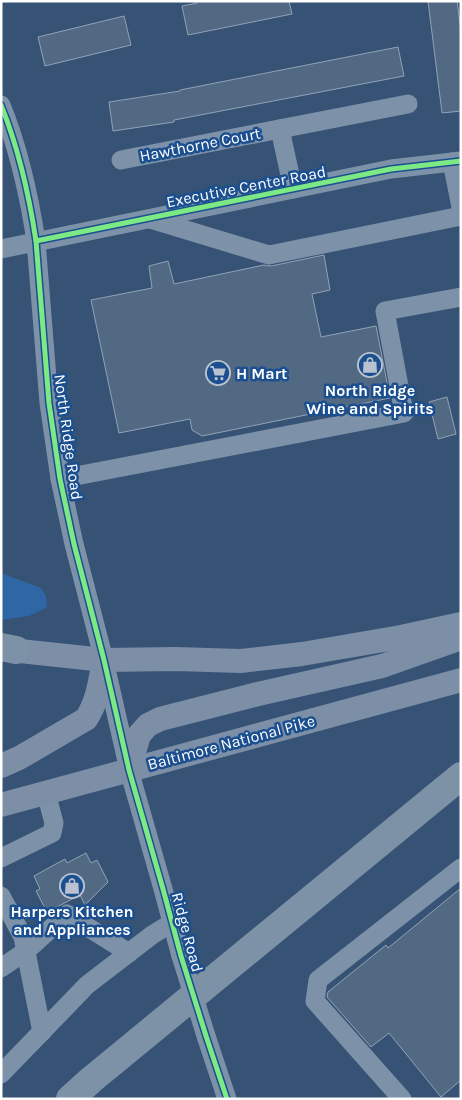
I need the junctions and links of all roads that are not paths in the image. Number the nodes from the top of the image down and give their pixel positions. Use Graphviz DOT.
graph roads {
  1 [pos="408,104"];
  2 [pos="1,105"];
  3 [pos="280,129"];
  4 [pos="121,160"];
  5 [pos="456,162"];
  6 [pos="293,189"];
  7 [pos="461,207"];
  8 [pos="461,216"];
  9 [pos="149,218"];
  10 [pos="36,241"];
  11 [pos="1,248"];
  12 [pos="461,297"];
  13 [pos="60,479"];
  14 [pos="461,624"];
  15 [pos="461,638"];
  16 [pos="6,649"];
  17 [pos="104,660"];
  18 [pos="461,680"];
  19 [pos="1,766"];
  20 [pos="129,770"];
  21 [pos="461,776"];
  22 [pos="46,793"];
  23 [pos="1,805"];
  24 [pos="1,858"];
  25 [pos="461,868"];
  26 [pos="1,896"];
  27 [pos="173,922"];
  28 [pos="26,951"];
  29 [pos="129,953"];
  30 [pos="1,968"];
  31 [pos="42,1032"];
  32 [pos="1,1074"];
  33 [pos="70,1099"];
  34 [pos="227,1099"];
  35 [pos="402,1099"];
  1 -- 3 [label="street, Hawthorne Court"];
  2 -- 10 [label="street, North Ridge Road"];
  3 -- 4 [label="street, Hawthorne Court"];
  3 -- 6 [label="street, Hawthorne Court"];
  5 -- 6 [label="street, Executive Center Road"];
  5 -- 7 [label="street"];
  6 -- 9 [label="street, Executive Center Road"];
  8 -- 9 [label="street"];
  9 -- 10 [label="street, Executive Center Road"];
  10 -- 11 [label="street, Executive Center Road"];
  10 -- 13 [label="street, North Ridge Road"];
  12 -- 13 [label="street"];
  13 -- 17 [label="street, North Ridge Road"];
  14 -- 17 [label="main road"];
  15 -- 20 [label="main road"];
  16 -- 17 [label="main road"];
  17 -- 19 [label="main road"];
  17 -- 20 [label="street, North Ridge Road"];
  18 -- 20 [label="main road, Baltimore National Pike"];
  20 -- 22 [label="main road, Baltimore National Pike"];
  20 -- 27 [label="street, Ridge Road"];
  21 -- 33 [label="highway"];
  22 -- 23 [label="main road, Baltimore National Pike"];
  22 -- 24 [label="street"];
  25 -- 35 [label="street"];
  26 -- 28 [label="street"];
  27 -- 29 [label="street"];
  27 -- 34 [label="street, Ridge Road, bridge"];
  28 -- 29 [label="street"];
  28 -- 30 [label="street"];
  28 -- 31 [label="street"];
  29 -- 31 [label="street"];
  31 -- 32 [label="street"];
}
